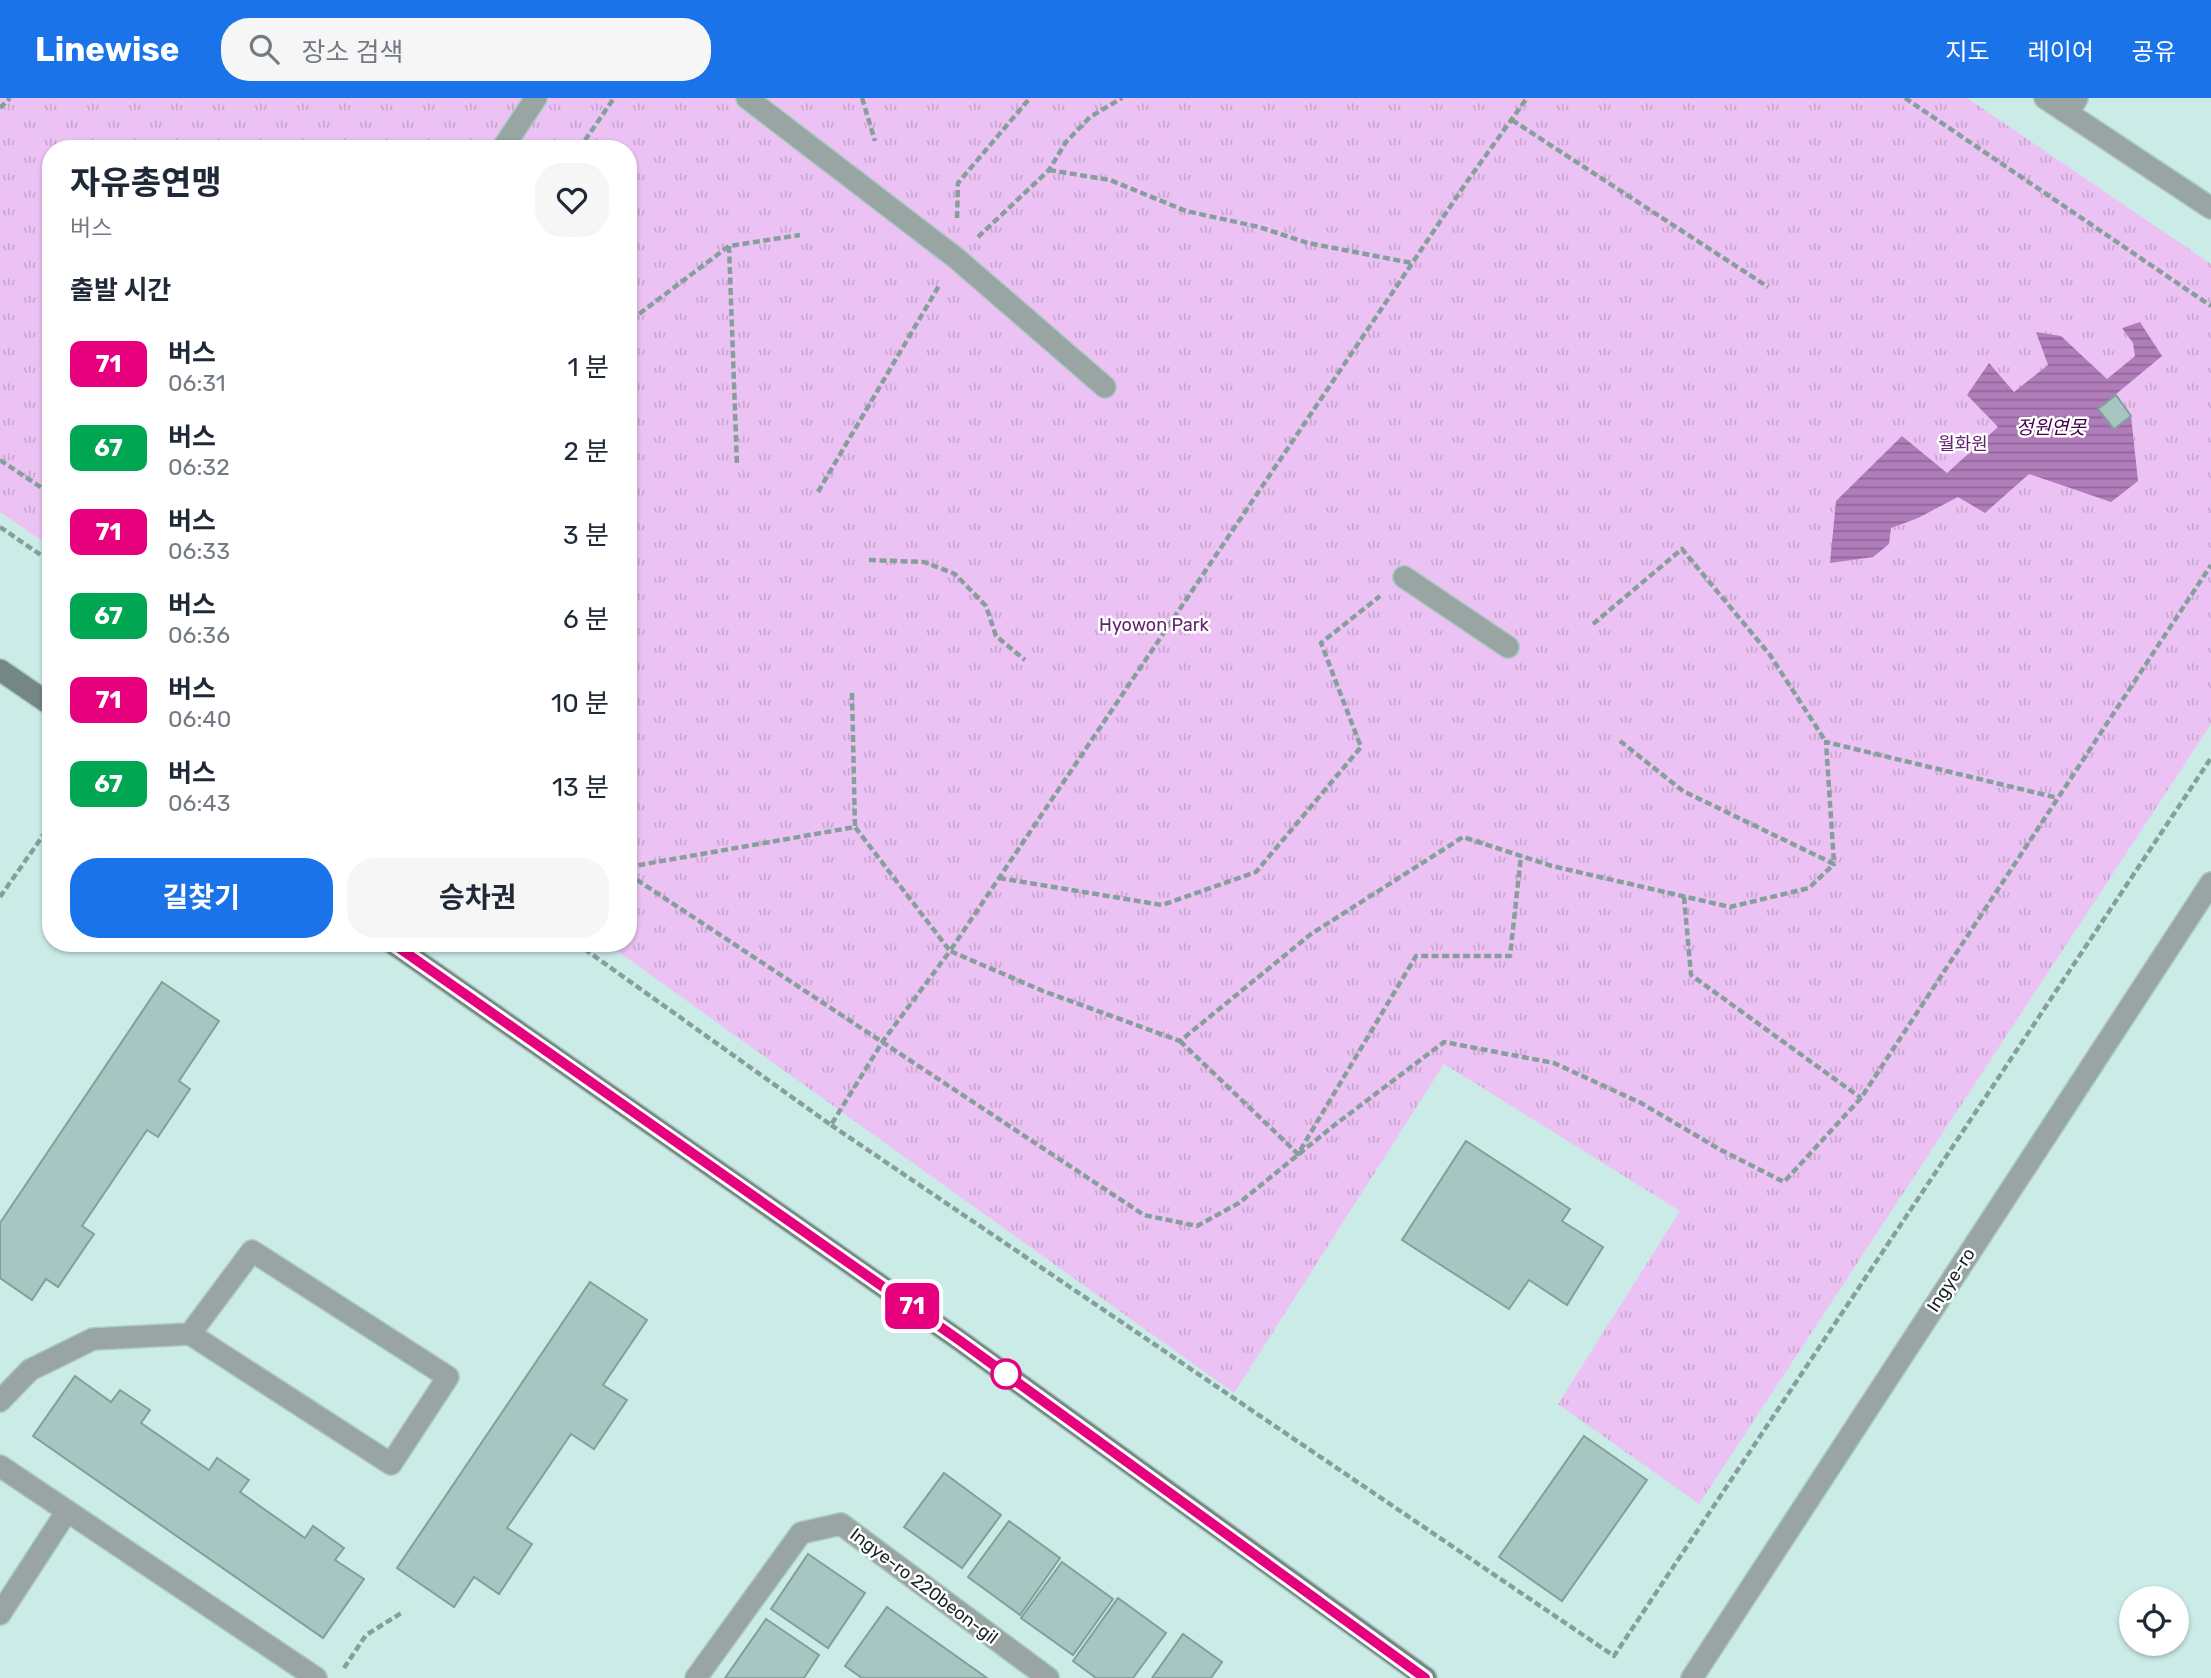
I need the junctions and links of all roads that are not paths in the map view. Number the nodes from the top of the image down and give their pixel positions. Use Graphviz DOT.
graph roads {
  1 [pos="536,98"];
  2 [pos="747,98"];
  3 [pos="2045,98"];
  4 [pos="2072,106"];
  5 [pos="508,140"];
  6 [pos="2211,208"];
  7 [pos="1105,387"];
  8 [pos="1404,577"];
  9 [pos="1508,647"];
  10 [pos="0,670"];
  11 [pos="42,699"];
  12 [pos="2211,883"];
  13 [pos="405,952"];
  14 [pos="190,1334"];
  15 [pos="0,1401"];
  16 [pos="0,1466"];
  17 [pos="67,1511"];
  18 [pos="0,1614"];
  19 [pos="316,1678"];
  20 [pos="696,1678"];
  21 [pos="1048,1678"];
  22 [pos="1426,1678"];
  23 [pos="1692,1678"];
  1 -- 5 [label="street"];
  2 -- 7 [label="street"];
  3 -- 4 [label="street"];
  4 -- 6 [label="street"];
  8 -- 9 [label="street"];
  10 -- 11 [label="main road"];
  12 -- 23 [label="street, Ingye-ro"];
  13 -- 22 [label="main road"];
  14 -- 14 [label="street"];
  14 -- 15 [label="street"];
  16 -- 17 [label="street"];
  17 -- 18 [label="street"];
  17 -- 19 [label="street"];
  20 -- 21 [label="street, Ingye-ro 220beon-gil"];
}
